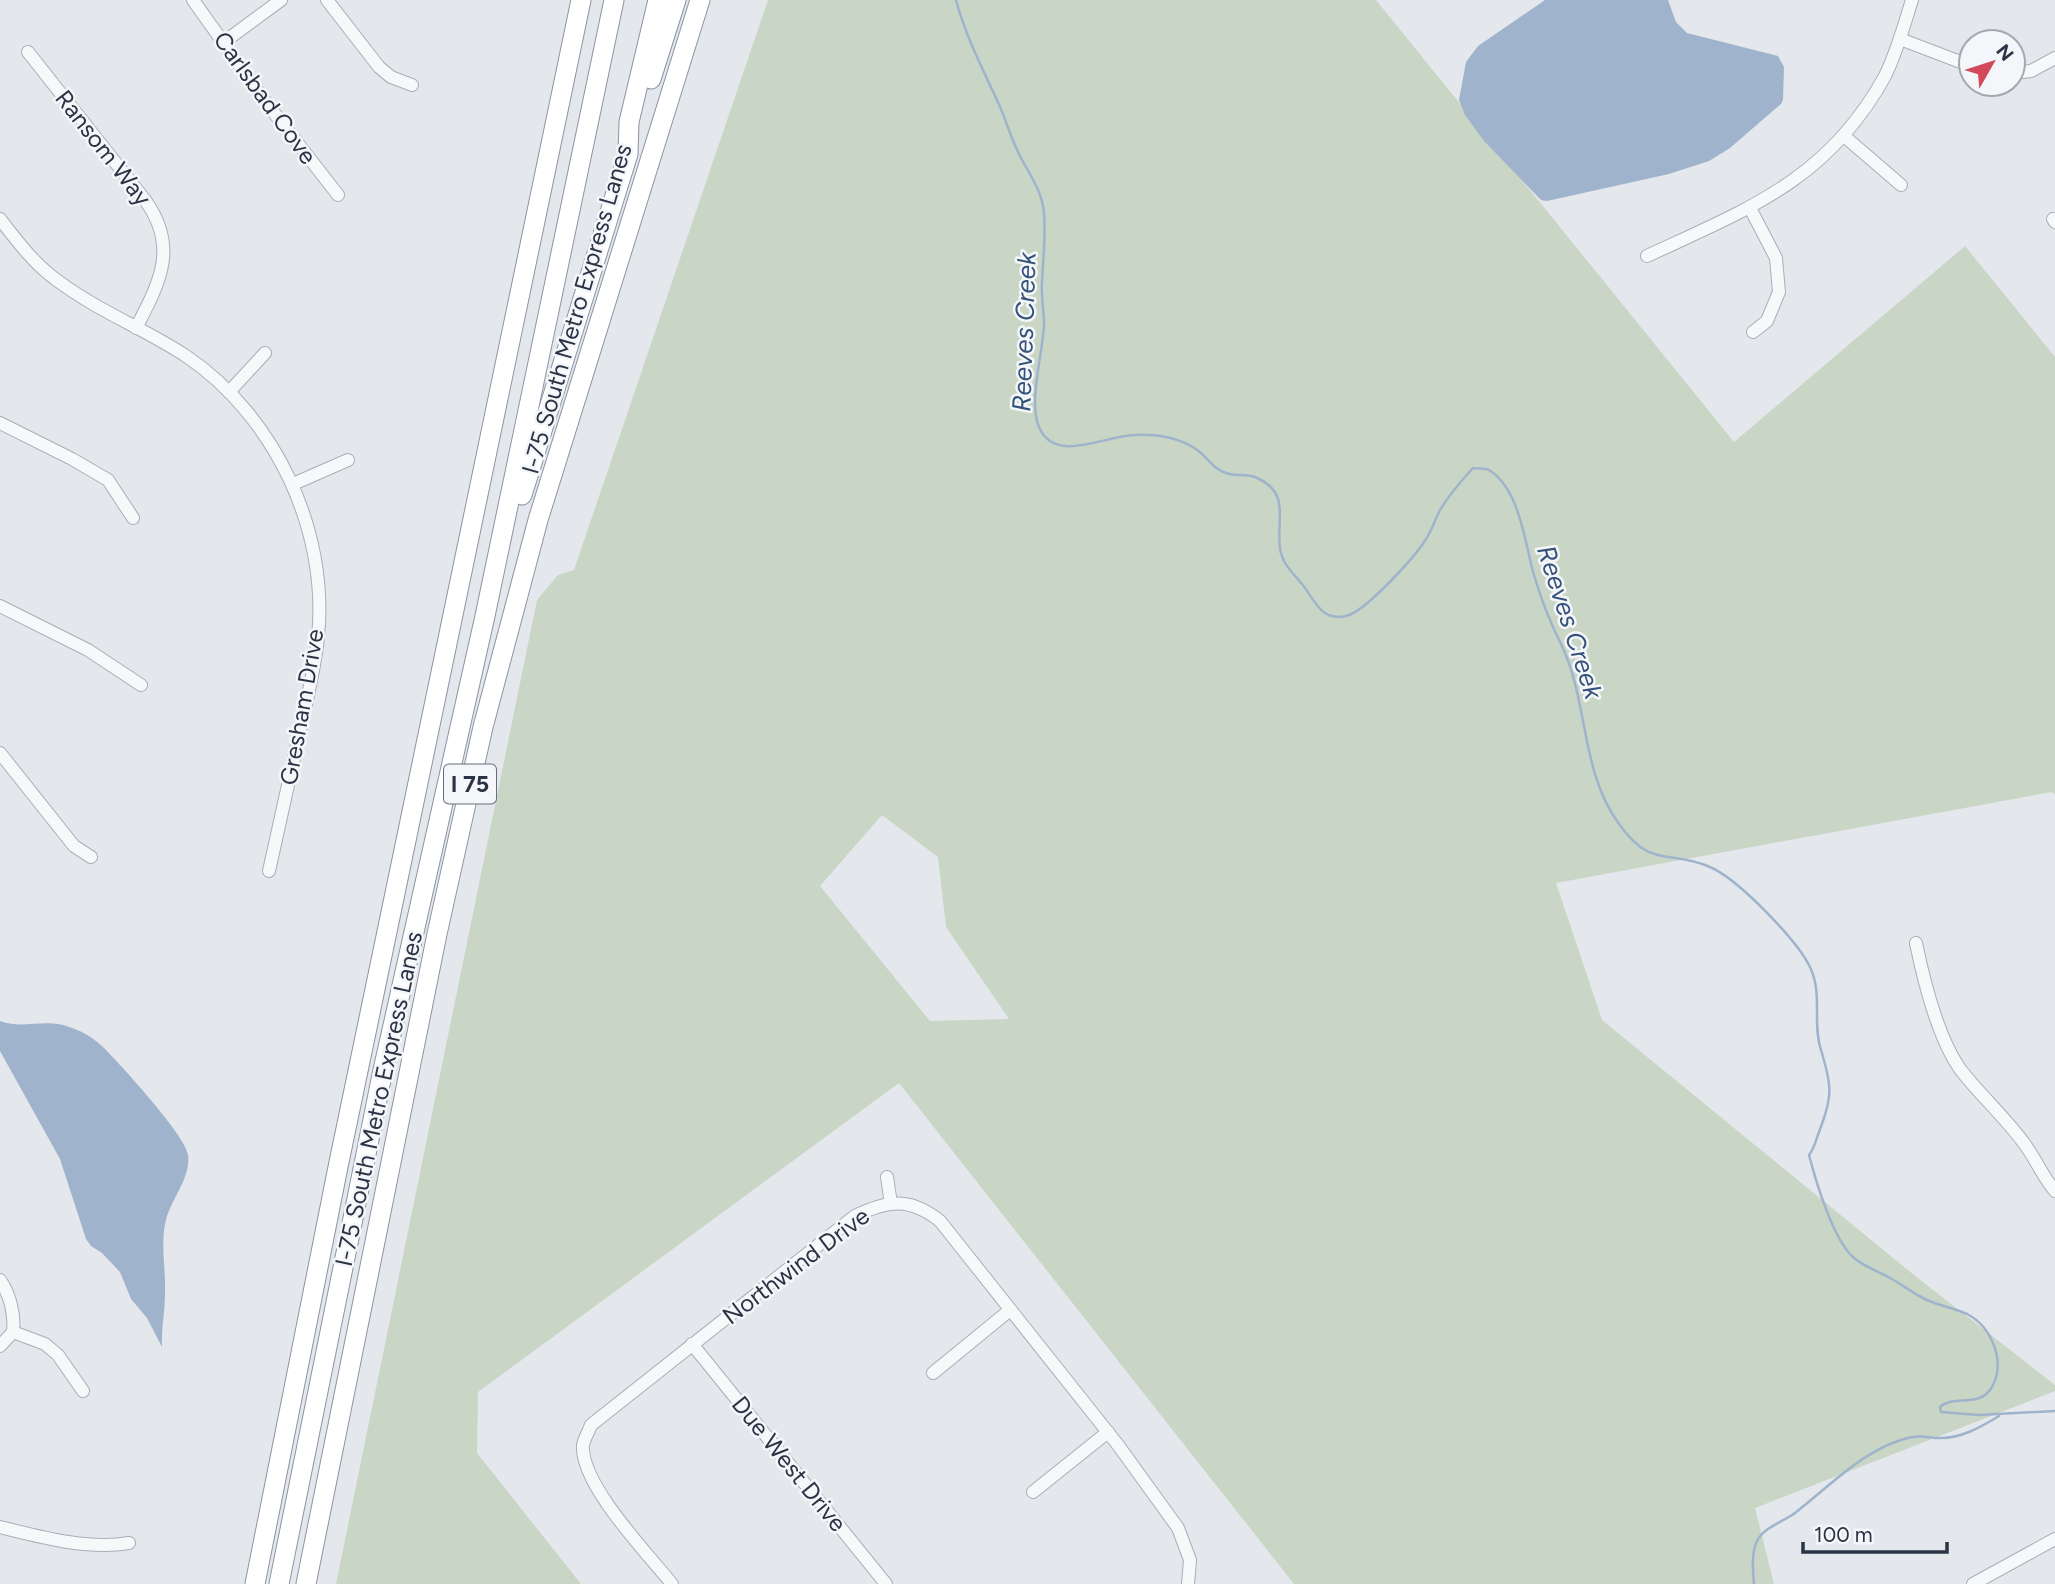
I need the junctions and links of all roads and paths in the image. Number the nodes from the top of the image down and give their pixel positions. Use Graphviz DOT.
graph roads {
  1 [pos="193,0"];
  2 [pos="281,0"];
  3 [pos="327,0"];
  4 [pos="581,0"];
  5 [pos="614,0"];
  6 [pos="658,0"];
  7 [pos="676,0"];
  8 [pos="700,0"];
  9 [pos="1912,0"];
  10 [pos="1900,39"];
  11 [pos="224,42"];
  12 [pos="28,52"];
  13 [pos="2055,58"];
  14 [pos="1957,61"];
  15 [pos="2027,71"];
  16 [pos="412,85"];
  17 [pos="1844,135"];
  18 [pos="628,154"];
  19 [pos="1900,185"];
  20 [pos="338,195"];
  21 [pos="1750,208"];
  22 [pos="0,219"];
  23 [pos="1647,256"];
  24 [pos="136,328"];
  25 [pos="1753,332"];
  26 [pos="265,353"];
  27 [pos="229,392"];
  28 [pos="0,424"];
  29 [pos="348,460"];
  30 [pos="293,484"];
  31 [pos="133,517"];
  32 [pos="0,606"];
  33 [pos="485,616"];
  34 [pos="141,685"];
  35 [pos="0,752"];
  36 [pos="91,857"];
  37 [pos="269,871"];
  38 [pos="1916,943"];
  39 [pos="887,1177"];
  40 [pos="2052,1182"];
  41 [pos="891,1204"];
  42 [pos="0,1280"];
  43 [pos="1010,1310"];
  44 [pos="13,1332"];
  45 [pos="692,1343"];
  46 [pos="0,1346"];
  47 [pos="933,1373"];
  48 [pos="83,1391"];
  49 [pos="1108,1432"];
  50 [pos="1032,1492"];
  51 [pos="0,1527"];
  52 [pos="2055,1539"];
  53 [pos="129,1544"];
  54 [pos="255,1584"];
  55 [pos="279,1584"];
  56 [pos="306,1584"];
  57 [pos="672,1584"];
  58 [pos="886,1584"];
  59 [pos="1188,1584"];
  60 [pos="1973,1584"];
  1 -- 11 [label="street, Carlsbad Cove"];
  2 -- 11 [label="street"];
  3 -- 16 [label="street"];
  4 -- 54 [label="highway, I 75"];
  5 -- 33 [label="highway, I-75 South Metro Express Lanes"];
  6 -- 18 [label="highway, I-75 South Metro Express Lanes"];
  7 -- 18 [label="highway"];
  8 -- 56 [label="highway, I 75"];
  9 -- 10 [label="street"];
  10 -- 14 [label="street"];
  10 -- 17 [label="street"];
  11 -- 20 [label="street, Carlsbad Cove"];
  12 -- 24 [label="street, Ransom Way"];
  13 -- 15 [label="street"];
  17 -- 19 [label="street"];
  17 -- 21 [label="street"];
  18 -- 33 [label="highway, I-75 South Metro Express Lanes"];
  21 -- 23 [label="street"];
  21 -- 25 [label="street"];
  22 -- 24 [label="street, Gresham Drive"];
  24 -- 27 [label="street, Gresham Drive"];
  26 -- 27 [label="street"];
  27 -- 30 [label="street, Gresham Drive"];
  28 -- 31 [label="street"];
  29 -- 30 [label="street"];
  30 -- 37 [label="street, Gresham Drive"];
  32 -- 34 [label="street"];
  33 -- 55 [label="highway, I-75 South Metro Express Lanes"];
  35 -- 36 [label="street"];
  38 -- 40 [label="street"];
  39 -- 41 [label="street"];
  41 -- 43 [label="street, Northwind Drive"];
  41 -- 45 [label="street, Northwind Drive"];
  42 -- 44 [label="street"];
  43 -- 47 [label="street"];
  43 -- 49 [label="street, Northwind Drive"];
  44 -- 46 [label="street"];
  44 -- 48 [label="street"];
  45 -- 57 [label="street, Northwind Drive"];
  45 -- 58 [label="street, Due West Drive"];
  49 -- 50 [label="street"];
  49 -- 59 [label="street, Northwind Drive"];
  51 -- 53 [label="street"];
  52 -- 60 [label="street"];
}
